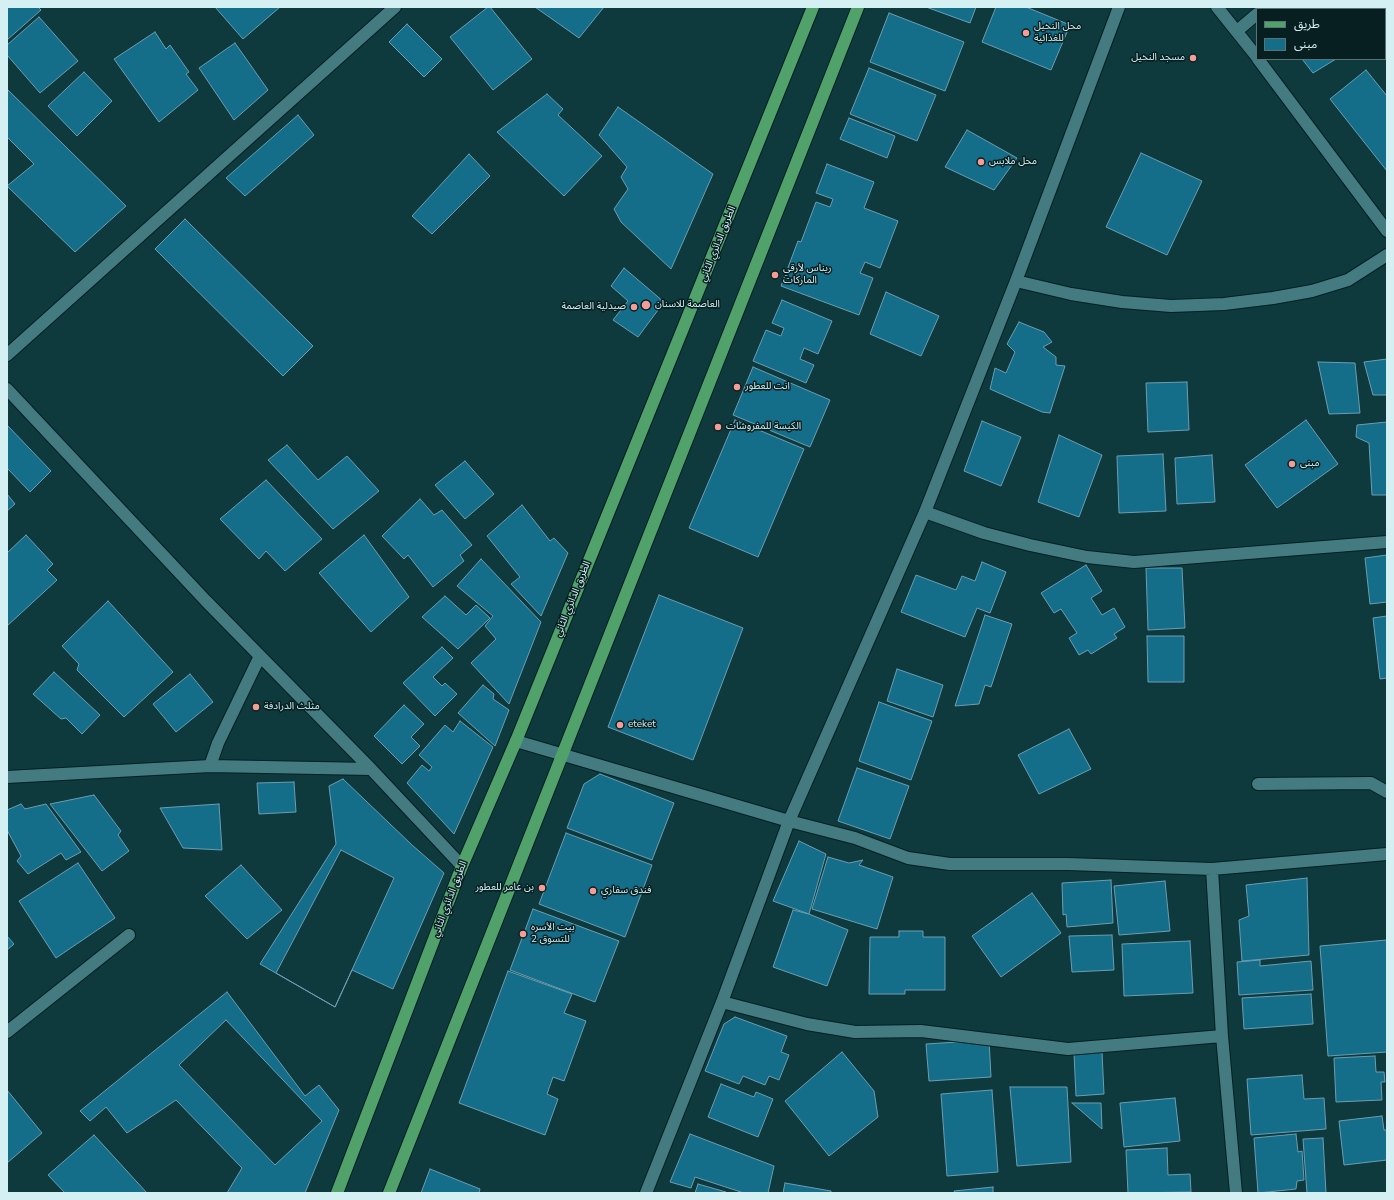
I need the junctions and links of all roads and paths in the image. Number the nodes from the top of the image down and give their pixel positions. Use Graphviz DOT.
graph roads {
  1 [pos="395,7"];
  2 [pos="813,7"];
  3 [pos="858,7"];
  4 [pos="1119,7"];
  5 [pos="1217,7"];
  6 [pos="1256,15"];
  7 [pos="1237,31"];
  8 [pos="1256,55"];
  9 [pos="1259,60"];
  10 [pos="1387,231"];
  11 [pos="1387,255"];
  12 [pos="1016,281"];
  13 [pos="7,355"];
  14 [pos="7,389"];
  15 [pos="925,512"];
  16 [pos="1387,542"];
  17 [pos="260,656"];
  18 [pos="516,741"];
  19 [pos="562,755"];
  20 [pos="210,766"];
  21 [pos="371,769"];
  22 [pos="7,777"];
  23 [pos="1258,784"];
  24 [pos="1387,792"];
  25 [pos="789,822"];
  26 [pos="1387,854"];
  27 [pos="462,866"];
  28 [pos="1212,869"];
  29 [pos="129,935"];
  30 [pos="722,1002"];
  31 [pos="7,1032"];
  32 [pos="1222,1036"];
  33 [pos="337,1193"];
  34 [pos="389,1193"];
  35 [pos="646,1193"];
  36 [pos="1236,1193"];
  1 -- 13 [label="street"];
  2 -- 18 [label="main road, الطريق الدائري الثاني"];
  3 -- 19 [label="main road"];
  4 -- 12 [label="street"];
  5 -- 7 [label="street"];
  6 -- 7 [label="street"];
  7 -- 8 [label="street"];
  9 -- 10 [label="street"];
  11 -- 12 [label="street"];
  12 -- 15 [label="street"];
  14 -- 17 [label="street"];
  15 -- 16 [label="street"];
  15 -- 25 [label="street"];
  17 -- 20 [label="street"];
  17 -- 21 [label="street"];
  18 -- 19 [label="street"];
  18 -- 27 [label="main road, الطريق الدائري الثاني"];
  19 -- 25 [label="street"];
  19 -- 34 [label="main road"];
  20 -- 21 [label="street"];
  20 -- 22 [label="street"];
  21 -- 27 [label="street"];
  23 -- 24 [label="street"];
  25 -- 28 [label="street"];
  25 -- 30 [label="street"];
  26 -- 28 [label="street"];
  27 -- 33 [label="main road, الطريق الدائري الثاني"];
  28 -- 32 [label="street"];
  29 -- 31 [label="street"];
  30 -- 32 [label="street"];
  30 -- 35 [label="street"];
  32 -- 36 [label="street"];
}
